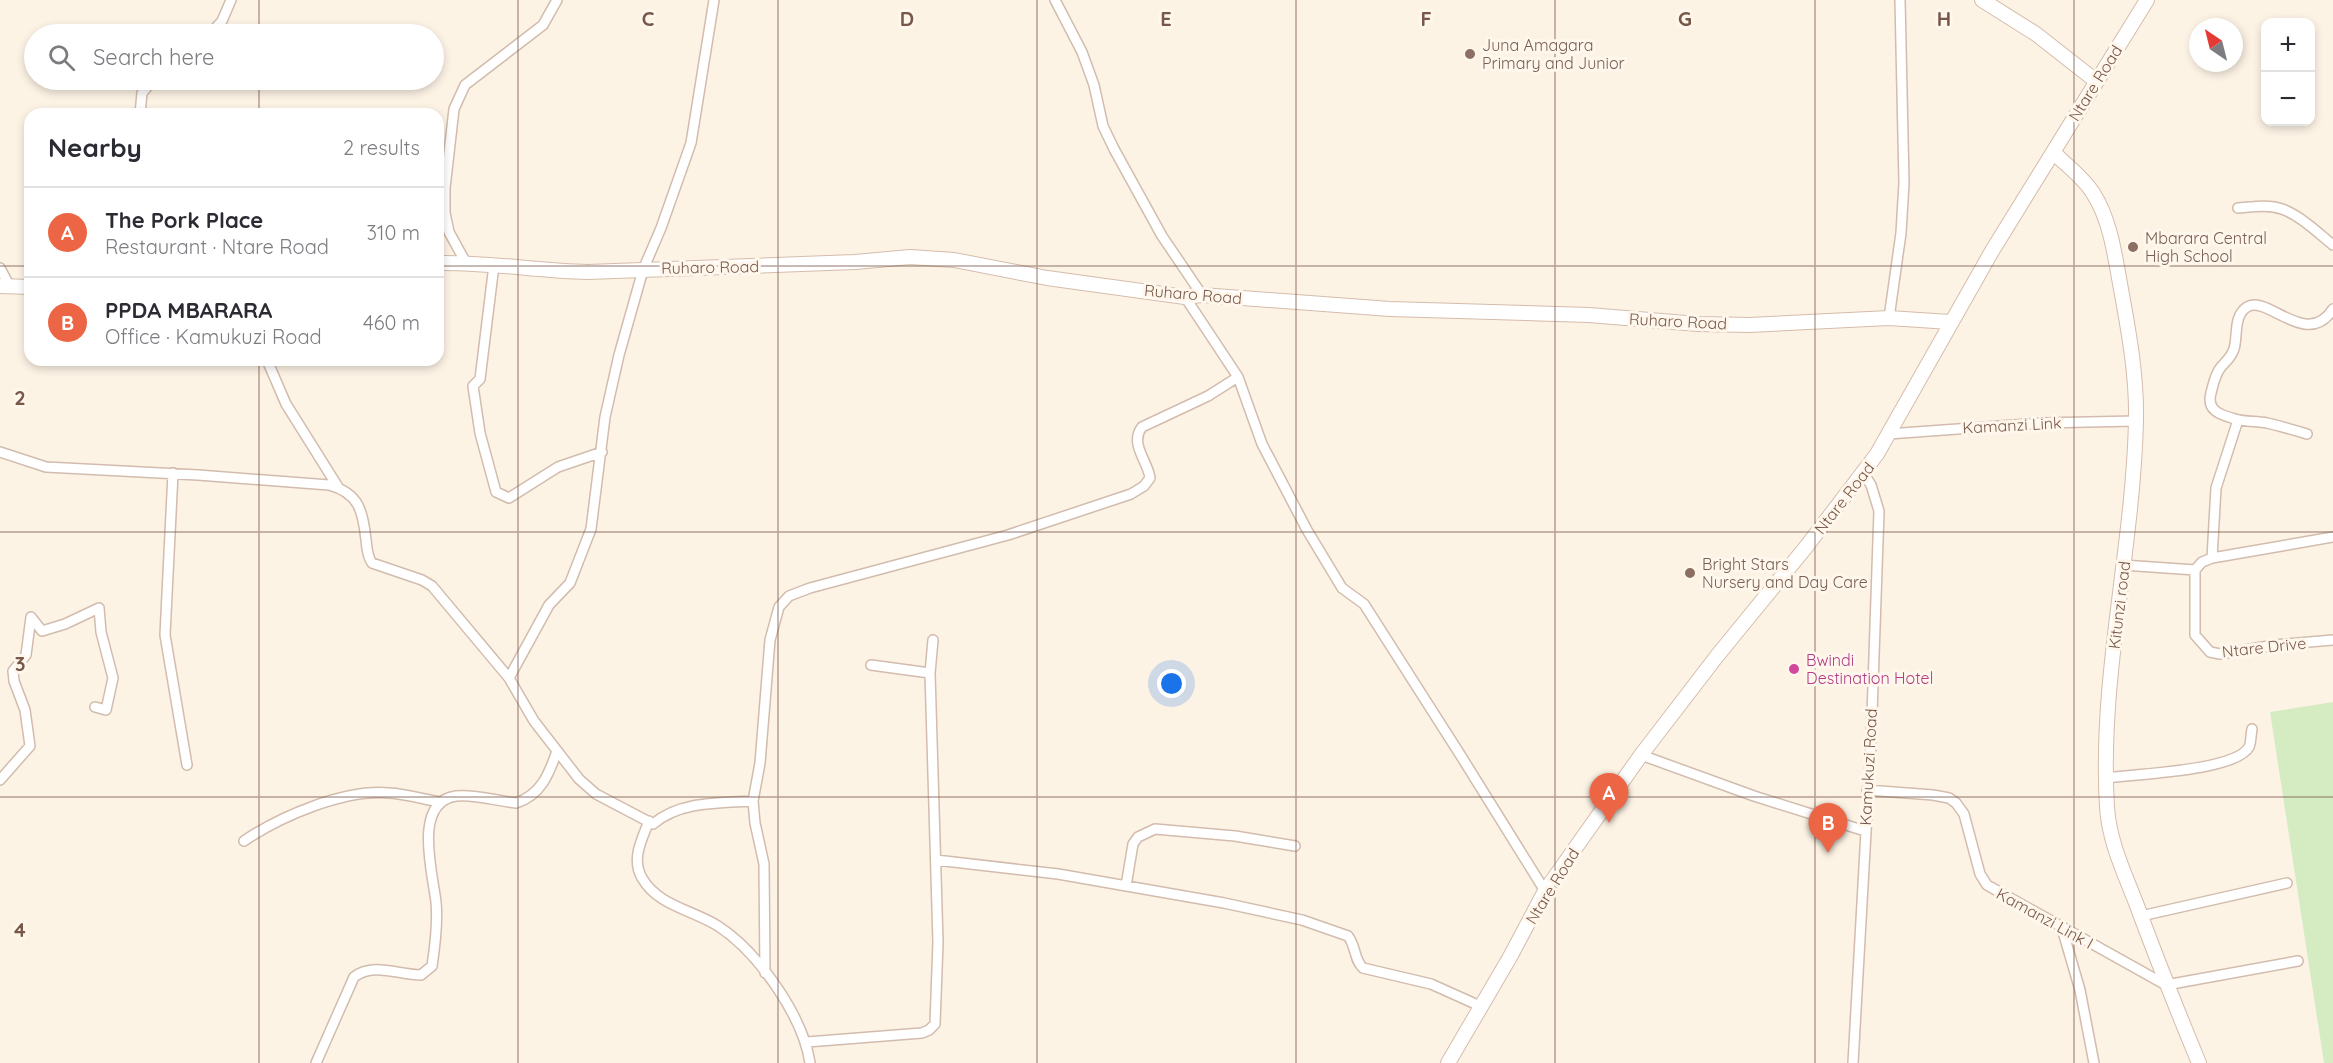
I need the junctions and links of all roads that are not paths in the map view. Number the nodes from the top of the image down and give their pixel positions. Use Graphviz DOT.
graph roads {
  1 [pos="231,0"];
  2 [pos="557,0"];
  3 [pos="714,0"];
  4 [pos="1055,0"];
  5 [pos="1900,0"];
  6 [pos="1982,0"];
  7 [pos="2147,0"];
  8 [pos="219,24"];
  9 [pos="2096,81"];
  10 [pos="145,90"];
  11 [pos="141,108"];
  12 [pos="2053,152"];
  13 [pos="2238,208"];
  14 [pos="2333,246"];
  15 [pos="444,263"];
  16 [pos="466,263"];
  17 [pos="494,265"];
  18 [pos="0,268"];
  19 [pos="643,270"];
  20 [pos="4,285"];
  21 [pos="24,287"];
  22 [pos="1202,295"];
  23 [pos="1185,297"];
  24 [pos="2333,309"];
  25 [pos="1889,318"];
  26 [pos="1950,322"];
  27 [pos="270,366"];
  28 [pos="1238,376"];
  29 [pos="2238,420"];
  30 [pos="2136,421"];
  31 [pos="1888,434"];
  32 [pos="2307,434"];
  33 [pos="0,452"];
  34 [pos="602,452"];
  35 [pos="173,473"];
  36 [pos="1864,474"];
  37 [pos="338,488"];
  38 [pos="2333,537"];
  39 [pos="2212,558"];
  40 [pos="2123,565"];
  41 [pos="2195,570"];
  42 [pos="933,640"];
  43 [pos="2333,640"];
  44 [pos="871,665"];
  45 [pos="930,673"];
  46 [pos="509,678"];
  47 [pos="95,707"];
  48 [pos="2252,729"];
  49 [pos="557,751"];
  50 [pos="1641,755"];
  51 [pos="187,765"];
  52 [pos="2106,778"];
  53 [pos="0,780"];
  54 [pos="1867,790"];
  55 [pos="753,801"];
  56 [pos="440,802"];
  57 [pos="649,821"];
  58 [pos="1865,831"];
  59 [pos="244,841"];
  60 [pos="1295,846"];
  61 [pos="936,860"];
  62 [pos="2287,883"];
  63 [pos="1126,886"];
  64 [pos="1545,891"];
  65 [pos="2140,916"];
  66 [pos="2061,925"];
  67 [pos="2298,961"];
  68 [pos="765,973"];
  69 [pos="2166,985"];
  70 [pos="1480,1006"];
  71 [pos="807,1042"];
  72 [pos="316,1063"];
  73 [pos="810,1063"];
  74 [pos="1448,1063"];
  75 [pos="1853,1063"];
  76 [pos="2094,1063"];
  77 [pos="2199,1063"];
  1 -- 8 [label="street"];
  2 -- 16 [label="street"];
  3 -- 19 [label="street"];
  4 -- 22 [label="street"];
  5 -- 25 [label="street"];
  6 -- 9 [label="street"];
  7 -- 9 [label="street, Ntare Road"];
  9 -- 12 [label="street, Ntare Road"];
  10 -- 11 [label="street"];
  12 -- 26 [label="street, Ntare Road"];
  12 -- 30 [label="street, Kitunzi road"];
  13 -- 14 [label="street"];
  15 -- 16 [label="street, Ruharo Road"];
  16 -- 17 [label="street, Ruharo Road"];
  17 -- 19 [label="street, Ruharo Road"];
  17 -- 34 [label="street"];
  18 -- 20 [label="street"];
  19 -- 23 [label="street, Ruharo Road"];
  19 -- 34 [label="street"];
  20 -- 21 [label="street"];
  22 -- 23 [label="street, Ruharo Road"];
  22 -- 25 [label="street, Ruharo Road"];
  23 -- 28 [label="street"];
  24 -- 29 [label="street"];
  25 -- 26 [label="street, Ruharo Road"];
  26 -- 31 [label="street, Ntare Road"];
  27 -- 37 [label="street"];
  28 -- 55 [label="street"];
  28 -- 64 [label="street"];
  29 -- 32 [label="street"];
  29 -- 39 [label="street"];
  30 -- 31 [label="street, Kamanzi Link"];
  30 -- 40 [label="street, Kitunzi road"];
  31 -- 36 [label="street, Ntare Road"];
  33 -- 35 [label="street"];
  34 -- 46 [label="street"];
  35 -- 37 [label="street"];
  35 -- 51 [label="street"];
  36 -- 50 [label="street, Ntare Road"];
  36 -- 54 [label="street, Kamukuzi Road"];
  37 -- 46 [label="street"];
  38 -- 39 [label="street"];
  39 -- 41 [label="street"];
  40 -- 41 [label="street"];
  40 -- 52 [label="street, Kitunzi road"];
  41 -- 43 [label="street, Ntare Drive"];
  42 -- 45 [label="street"];
  44 -- 45 [label="street"];
  45 -- 61 [label="street"];
  46 -- 49 [label="street"];
  47 -- 53 [label="street"];
  48 -- 52 [label="street"];
  49 -- 56 [label="street"];
  49 -- 57 [label="street"];
  50 -- 58 [label="street"];
  50 -- 64 [label="street, Ntare Road"];
  52 -- 65 [label="street, Kitunzi road"];
  54 -- 58 [label="street, Kamukuzi Road"];
  54 -- 66 [label="street, Kamanzi Link I"];
  55 -- 57 [label="street"];
  55 -- 68 [label="street"];
  56 -- 59 [label="street"];
  56 -- 72 [label="street"];
  57 -- 68 [label="street"];
  58 -- 75 [label="street, Kamukuzi Road"];
  60 -- 63 [label="street"];
  61 -- 63 [label="street"];
  61 -- 71 [label="street"];
  62 -- 65 [label="street"];
  63 -- 70 [label="street"];
  64 -- 70 [label="street, Ntare Road"];
  65 -- 69 [label="street, Kitunzi road"];
  66 -- 69 [label="street, Kamanzi Link I"];
  66 -- 76 [label="street"];
  67 -- 69 [label="street"];
  68 -- 71 [label="street"];
  69 -- 77 [label="street, Kitunzi road"];
  70 -- 74 [label="street, Ntare Road"];
  71 -- 73 [label="street"];
}
